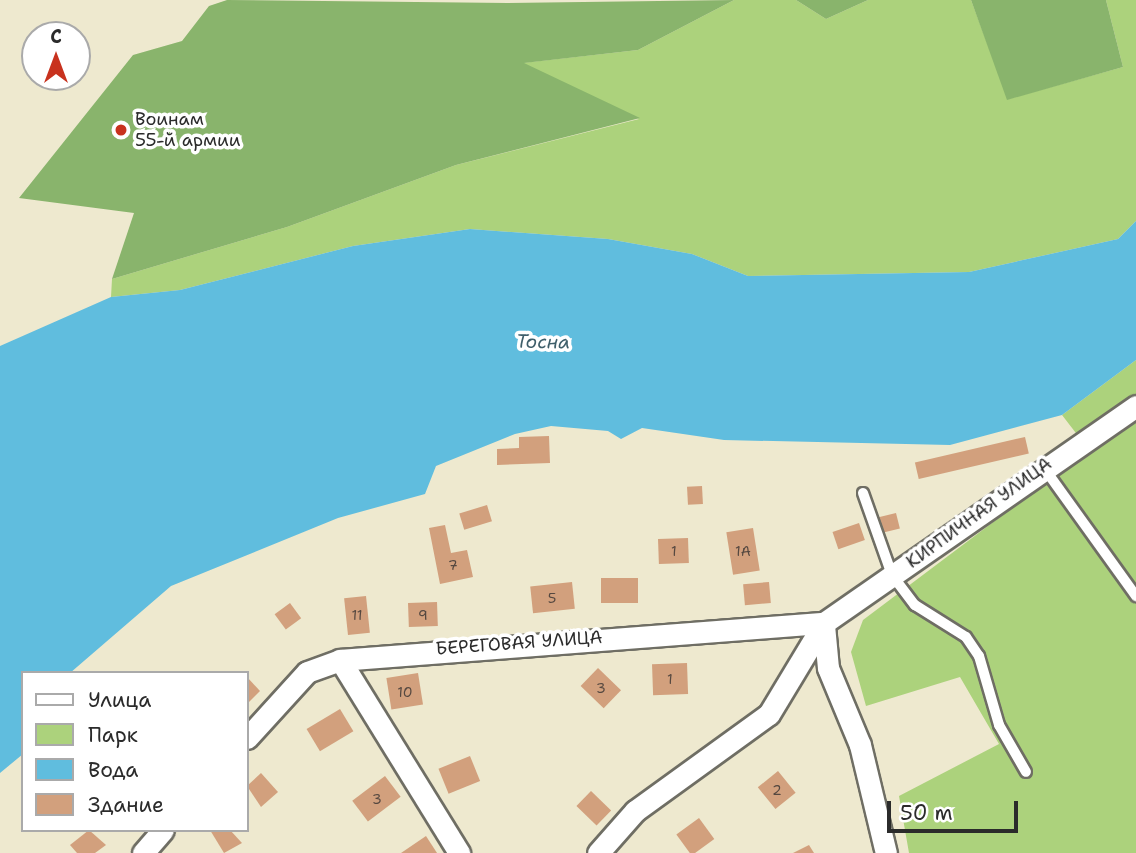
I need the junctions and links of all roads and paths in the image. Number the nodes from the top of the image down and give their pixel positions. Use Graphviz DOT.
graph roads {
  1 [pos="1136,406"];
  2 [pos="1042,465"];
  3 [pos="863,493"];
  4 [pos="892,575"];
  5 [pos="1136,596"];
  6 [pos="824,623"];
  7 [pos="340,660"];
  8 [pos="248,737"];
  9 [pos="1026,772"];
  10 [pos="161,832"];
  11 [pos="143,853"];
  12 [pos="459,853"];
  13 [pos="598,853"];
  14 [pos="886,853"];
  1 -- 2 [label="street, КИРПИЧНАЯ УЛИЦА"];
  2 -- 4 [label="street, КИРПИЧНАЯ УЛИЦА"];
  2 -- 5 [label="lane"];
  3 -- 4 [label="lane"];
  4 -- 6 [label="street, КИРПИЧНАЯ УЛИЦА"];
  4 -- 9 [label="lane"];
  6 -- 7 [label="street, БЕРЕГОВАЯ УЛИЦА"];
  6 -- 13 [label="street"];
  6 -- 14 [label="street"];
  7 -- 8 [label="street, БЕРЕГОВАЯ УЛИЦА"];
  7 -- 12 [label="street"];
  10 -- 11 [label="street"];
}
